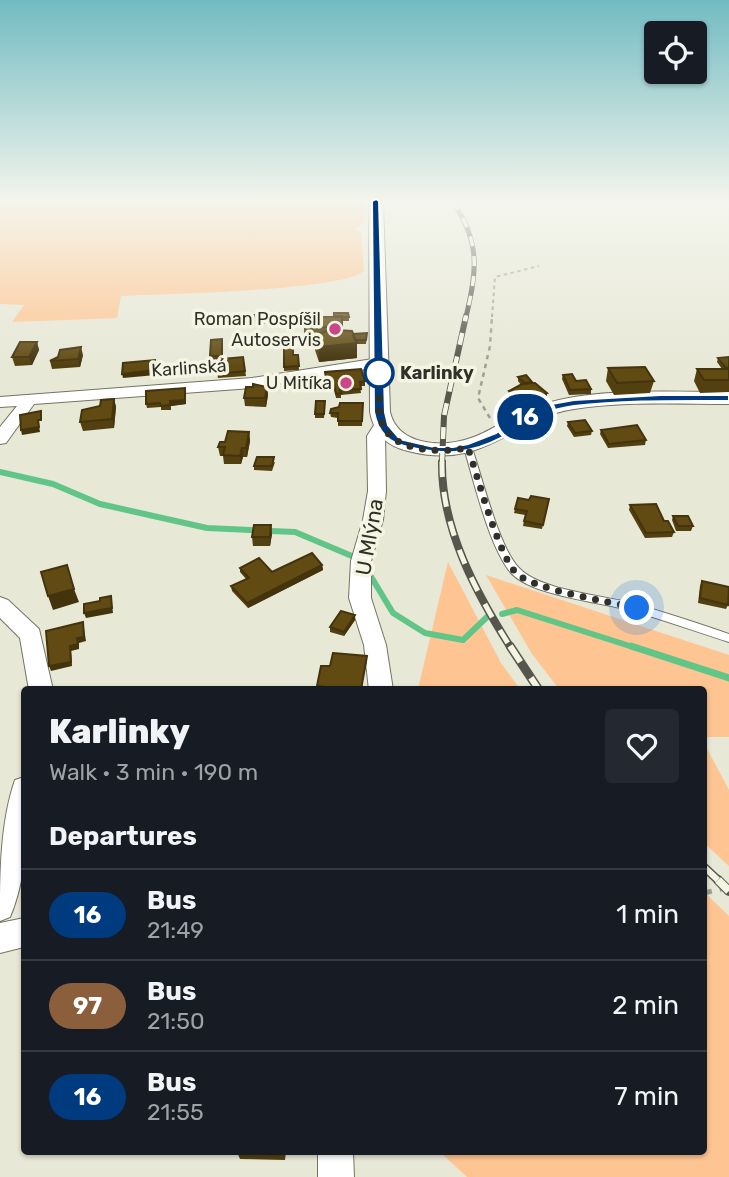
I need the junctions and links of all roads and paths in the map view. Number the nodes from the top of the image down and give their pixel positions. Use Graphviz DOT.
graph roads {
  1 [pos="377,256"];
  2 [pos="539,266"];
  3 [pos="379,363"];
  4 [pos="729,398"];
  5 [pos="30,399"];
  6 [pos="0,402"];
  7 [pos="382,426"];
  8 [pos="499,435"];
  9 [pos="0,439"];
  10 [pos="468,448"];
  11 [pos="0,605"];
  12 [pos="729,638"];
  13 [pos="40,686"];
  14 [pos="380,686"];
  15 [pos="21,803"];
  16 [pos="729,887"];
  17 [pos="707,892"];
  18 [pos="0,907"];
  19 [pos="21,934"];
  20 [pos="0,938"];
  21 [pos="336,1155"];
  22 [pos="336,1177"];
  1 -- 3 [label="street"];
  2 -- 8 [label="path"];
  3 -- 5 [label="street, Karlinská"];
  3 -- 7 [label="street"];
  4 -- 8 [label="street"];
  5 -- 6 [label="street, Karlinská"];
  5 -- 9 [label="street"];
  7 -- 10 [label="street"];
  7 -- 14 [label="street, U Mlýna"];
  8 -- 10 [label="street"];
  10 -- 12 [label="lane"];
  11 -- 13 [label="street"];
  15 -- 18 [label="street"];
  16 -- 17 [label="path"];
  19 -- 20 [label="street"];
  21 -- 22 [label="street"];
}
